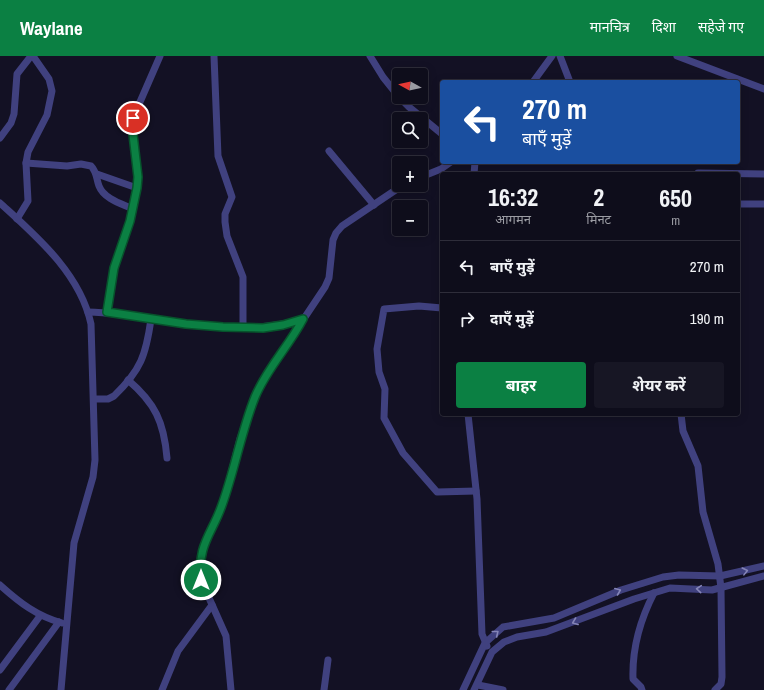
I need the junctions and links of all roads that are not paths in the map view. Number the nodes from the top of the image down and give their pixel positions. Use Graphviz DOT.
graph roads {
  1 [pos="32,56"];
  2 [pos="160,56"];
  3 [pos="214,56"];
  4 [pos="370,56"];
  5 [pos="552,56"];
  6 [pos="560,56"];
  7 [pos="677,56"];
  8 [pos="534,80"];
  9 [pos="569,80"];
  10 [pos="392,88"];
  11 [pos="764,89"];
  12 [pos="406,104"];
  13 [pos="440,132"];
  14 [pos="0,138"];
  15 [pos="329,151"];
  16 [pos="26,163"];
  17 [pos="447,164"];
  18 [pos="740,173"];
  19 [pos="97,174"];
  20 [pos="428,174"];
  21 [pos="764,174"];
  22 [pos="137,188"];
  23 [pos="393,192"];
  24 [pos="0,203"];
  25 [pos="740,204"];
  26 [pos="764,204"];
  27 [pos="374,205"];
  28 [pos="133,209"];
  29 [pos="17,219"];
  30 [pos="440,308"];
  31 [pos="88,312"];
  32 [pos="107,312"];
  33 [pos="151,319"];
  34 [pos="303,319"];
  35 [pos="243,328"];
  36 [pos="128,380"];
  37 [pos="94,399"];
  38 [pos="468,416"];
  39 [pos="681,416"];
  40 [pos="167,458"];
  41 [pos="476,491"];
  42 [pos="764,566"];
  43 [pos="720,576"];
  44 [pos="764,576"];
  45 [pos="1,588"];
  46 [pos="721,588"];
  47 [pos="654,593"];
  48 [pos="212,605"];
  49 [pos="40,616"];
  50 [pos="63,623"];
  51 [pos="485,643"];
  52 [pos="492,652"];
  53 [pos="328,660"];
  54 [pos="0,670"];
  55 [pos="476,687"];
  56 [pos="9,690"];
  57 [pos="62,690"];
  58 [pos="162,690"];
  59 [pos="231,690"];
  60 [pos="324,690"];
  61 [pos="463,690"];
  62 [pos="503,690"];
  63 [pos="642,690"];
  64 [pos="715,690"];
  1 -- 14 [label="street"];
  1 -- 16 [label="street"];
  2 -- 22 [label="street"];
  3 -- 35 [label="street"];
  4 -- 10 [label="street"];
  5 -- 8 [label="street"];
  6 -- 9 [label="street"];
  7 -- 11 [label="street"];
  12 -- 13 [label="street"];
  15 -- 27 [label="street"];
  16 -- 19 [label="street"];
  16 -- 29 [label="street"];
  17 -- 20 [label="street"];
  18 -- 21 [label="street"];
  19 -- 22 [label="street"];
  19 -- 28 [label="street"];
  22 -- 28 [label="street"];
  23 -- 27 [label="street"];
  24 -- 29 [label="street"];
  25 -- 26 [label="street"];
  27 -- 34 [label="street"];
  28 -- 32 [label="street"];
  29 -- 31 [label="street"];
  30 -- 41 [label="street"];
  31 -- 32 [label="street"];
  31 -- 37 [label="street"];
  32 -- 33 [label="street"];
  33 -- 35 [label="street"];
  33 -- 36 [label="street"];
  34 -- 35 [label="street"];
  34 -- 48 [label="street"];
  36 -- 37 [label="street"];
  36 -- 40 [label="street"];
  37 -- 50 [label="street"];
  38 -- 41 [label="street"];
  39 -- 43 [label="street"];
  41 -- 51 [label="street"];
  43 -- 42 [label="street, one-way"];
  43 -- 46 [label="street"];
  51 -- 43 [label="street, one-way"];
  44 -- 46 [label="street"];
  45 -- 49 [label="street"];
  46 -- 47 [label="street, one-way"];
  46 -- 64 [label="street"];
  47 -- 52 [label="street, one-way"];
  47 -- 63 [label="street"];
  48 -- 58 [label="street"];
  48 -- 59 [label="street"];
  49 -- 50 [label="street"];
  49 -- 54 [label="street"];
  50 -- 56 [label="street"];
  50 -- 57 [label="street"];
  51 -- 52 [label="street"];
  51 -- 61 [label="street"];
  52 -- 55 [label="street"];
  53 -- 60 [label="street"];
  55 -- 62 [label="street"];
}
